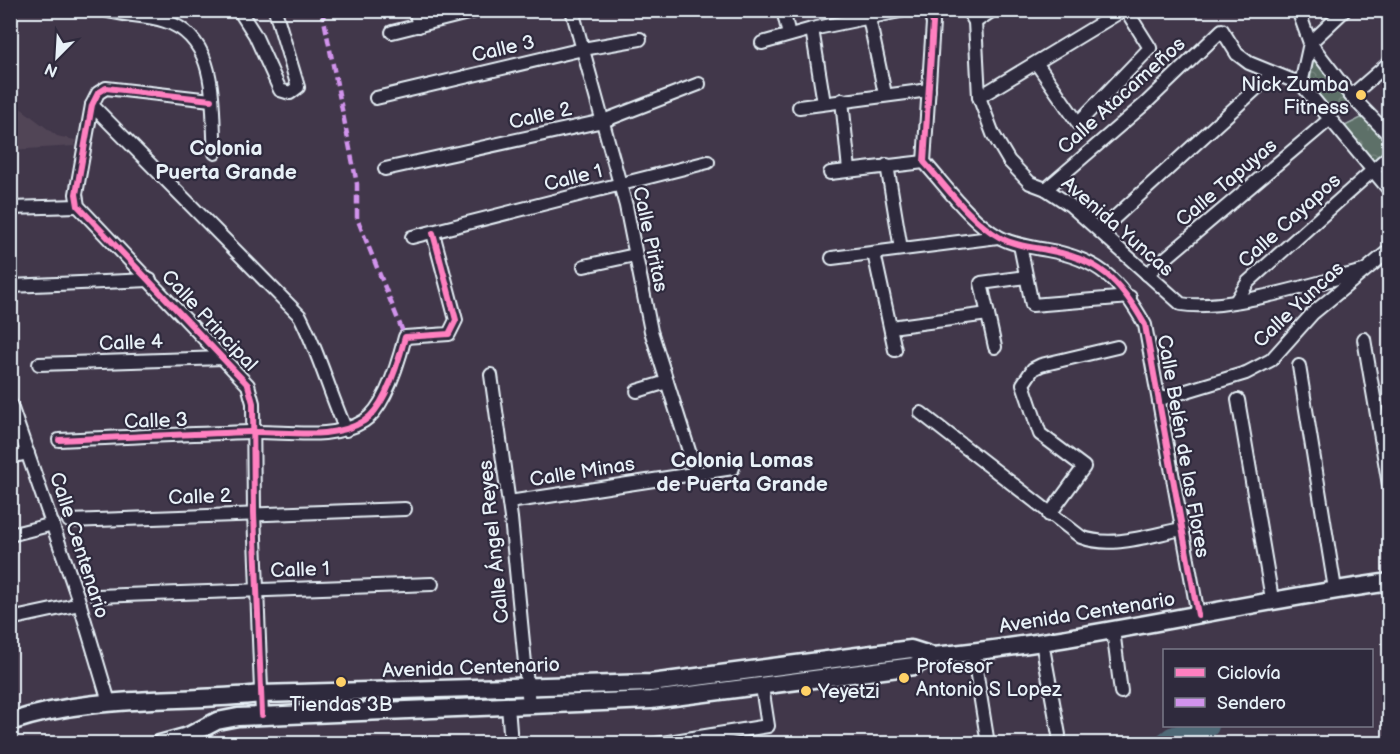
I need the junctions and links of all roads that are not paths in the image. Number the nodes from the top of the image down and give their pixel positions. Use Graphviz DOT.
graph roads {
  1 [pos="105,10"];
  2 [pos="239,10"];
  3 [pos="275,10"];
  4 [pos="415,10"];
  5 [pos="480,10"];
  6 [pos="572,10"];
  7 [pos="783,10"];
  8 [pos="905,10"];
  9 [pos="929,10"];
  10 [pos="993,10"];
  11 [pos="1125,10"];
  12 [pos="1298,10"];
  13 [pos="1345,10"];
  14 [pos="845,16"];
  15 [pos="972,16"];
  16 [pos="869,18"];
  17 [pos="419,26"];
  18 [pos="812,29"];
  19 [pos="392,32"];
  20 [pos="789,35"];
  21 [pos="640,39"];
  22 [pos="762,43"];
  23 [pos="1310,43"];
  24 [pos="583,49"];
  25 [pos="1389,62"];
  26 [pos="1038,64"];
  27 [pos="1272,74"];
  28 [pos="699,84"];
  29 [pos="1301,84"];
  30 [pos="929,90"];
  31 [pos="885,94"];
  32 [pos="1351,96"];
  33 [pos="979,97"];
  34 [pos="376,98"];
  35 [pos="211,100"];
  36 [pos="842,100"];
  37 [pos="824,103"];
  38 [pos="92,105"];
  39 [pos="799,107"];
  40 [pos="1330,119"];
  41 [pos="603,121"];
  42 [pos="1389,136"];
  43 [pos="215,153"];
  44 [pos="1389,155"];
  45 [pos="708,162"];
  46 [pos="924,162"];
  47 [pos="887,165"];
  48 [pos="385,169"];
  49 [pos="849,170"];
  50 [pos="1372,170"];
  51 [pos="830,173"];
  52 [pos="621,185"];
  53 [pos="1046,189"];
  54 [pos="1389,191"];
  55 [pos="78,206"];
  56 [pos="10,208"];
  57 [pos="1100,231"];
  58 [pos="434,233"];
  59 [pos="412,237"];
  60 [pos="998,237"];
  61 [pos="1020,244"];
  62 [pos="901,249"];
  63 [pos="1389,250"];
  64 [pos="874,253"];
  65 [pos="635,255"];
  66 [pos="832,258"];
  67 [pos="584,266"];
  68 [pos="1363,271"];
  69 [pos="1147,274"];
  70 [pos="1026,277"];
  71 [pos="150,280"];
  72 [pos="10,286"];
  73 [pos="1130,297"];
  74 [pos="1236,301"];
  75 [pos="988,314"];
  76 [pos="891,327"];
  77 [pos="1364,339"];
  78 [pos="995,346"];
  79 [pos="1117,347"];
  80 [pos="895,350"];
  81 [pos="224,358"];
  82 [pos="39,364"];
  83 [pos="1299,366"];
  84 [pos="491,375"];
  85 [pos="667,382"];
  86 [pos="638,391"];
  87 [pos="1160,399"];
  88 [pos="1238,400"];
  89 [pos="10,403"];
  90 [pos="921,413"];
  91 [pos="346,430"];
  92 [pos="254,432"];
  93 [pos="59,440"];
  94 [pos="28,453"];
  95 [pos="10,457"];
  96 [pos="733,468"];
  97 [pos="696,473"];
  98 [pos="1389,491"];
  99 [pos="509,502"];
  100 [pos="405,509"];
  101 [pos="254,513"];
  102 [pos="1050,515"];
  103 [pos="69,521"];
  104 [pos="52,524"];
  105 [pos="1182,529"];
  106 [pos="10,535"];
  107 [pos="1389,582"];
  108 [pos="432,584"];
  109 [pos="1335,589"];
  110 [pos="257,590"];
  111 [pos="97,596"];
  112 [pos="1272,599"];
  113 [pos="80,604"];
  114 [pos="1198,615"];
  115 [pos="10,619"];
  116 [pos="1113,630"];
  117 [pos="1042,642"];
  118 [pos="974,651"];
  119 [pos="933,656"];
  120 [pos="528,687"];
  121 [pos="762,687"];
  122 [pos="1121,692"];
  123 [pos="261,694"];
  124 [pos="216,699"];
  125 [pos="109,702"];
  126 [pos="529,705"];
  127 [pos="508,706"];
  128 [pos="262,715"];
  129 [pos="217,721"];
  130 [pos="10,722"];
  131 [pos="1059,735"];
  132 [pos="732,737"];
  133 [pos="713,738"];
  134 [pos="159,744"];
  135 [pos="511,744"];
  136 [pos="656,744"];
  137 [pos="988,744"];
  1 -- 35 [label="street"];
  2 -- 3 [label="street"];
  4 -- 17 [label="street"];
  5 -- 17 [label="street"];
  6 -- 24 [label="street, Calle Piritas"];
  7 -- 20 [label="street"];
  8 -- 16 [label="street"];
  9 -- 30 [label="street"];
  10 -- 15 [label="street"];
  11 -- 26 [label="street"];
  11 -- 26 [label="street"];
  12 -- 23 [label="street"];
  13 -- 23 [label="street"];
  14 -- 16 [label="street"];
  14 -- 18 [label="street"];
  15 -- 33 [label="street, Avenida Yuncas"];
  16 -- 31 [label="street"];
  17 -- 19 [label="street"];
  18 -- 20 [label="street"];
  18 -- 37 [label="street"];
  20 -- 22 [label="street"];
  21 -- 24 [label="street, Calle 3"];
  23 -- 29 [label="street"];
  23 -- 32 [label="street"];
  24 -- 34 [label="street, Calle 3"];
  24 -- 41 [label="street, Calle Piritas"];
  25 -- 32 [label="street"];
  26 -- 33 [label="street"];
  27 -- 29 [label="street"];
  27 -- 53 [label="street, Calle Atacameños"];
  27 -- 57 [label="street"];
  28 -- 41 [label="street, Calle 2"];
  29 -- 40 [label="street"];
  30 -- 31 [label="street"];
  30 -- 46 [label="street"];
  31 -- 36 [label="street"];
  32 -- 42 [label="street"];
  33 -- 53 [label="street, Avenida Yuncas"];
  35 -- 38 [label="street"];
  35 -- 43 [label="street"];
  36 -- 37 [label="street"];
  36 -- 49 [label="street"];
  37 -- 39 [label="street"];
  38 -- 55 [label="street"];
  38 -- 91 [label="street"];
  40 -- 50 [label="street"];
  40 -- 69 [label="street, Calle Tapuyas"];
  41 -- 48 [label="street, Calle 2"];
  41 -- 52 [label="street, Calle Piritas"];
  44 -- 50 [label="street, Calle Cayapos"];
  45 -- 52 [label="street, Calle 1"];
  46 -- 47 [label="street"];
  46 -- 60 [label="street, Calle Belén de las Flores"];
  47 -- 49 [label="street"];
  47 -- 62 [label="street"];
  49 -- 51 [label="street"];
  50 -- 54 [label="street"];
  50 -- 74 [label="street, Calle Cayapos"];
  52 -- 58 [label="street, Calle 1"];
  52 -- 65 [label="street, Calle Piritas"];
  53 -- 57 [label="street, Avenida Yuncas"];
  55 -- 56 [label="street"];
  55 -- 71 [label="street, Calle Principal"];
  57 -- 69 [label="street, Avenida Yuncas"];
  58 -- 59 [label="street, Calle 1"];
  58 -- 91 [label="street"];
  60 -- 61 [label="street, Calle Belén de las Flores"];
  60 -- 62 [label="street"];
  61 -- 70 [label="street"];
  61 -- 73 [label="street, Calle Belén de las Flores"];
  62 -- 64 [label="street"];
  63 -- 68 [label="street, Calle Yuncas"];
  64 -- 66 [label="street"];
  64 -- 76 [label="street"];
  65 -- 67 [label="street"];
  65 -- 85 [label="street, Calle Piritas"];
  68 -- 74 [label="street, Avenida Yuncas"];
  68 -- 87 [label="street, Calle Yuncas"];
  69 -- 74 [label="street, Avenida Yuncas"];
  70 -- 73 [label="street"];
  70 -- 75 [label="street"];
  71 -- 72 [label="street"];
  71 -- 81 [label="street, Calle Principal"];
  73 -- 87 [label="street, Calle Belén de las Flores"];
  75 -- 76 [label="street"];
  75 -- 78 [label="street"];
  76 -- 80 [label="street"];
  77 -- 98 [label="street"];
  79 -- 102 [label="street"];
  81 -- 82 [label="street, Calle 4"];
  81 -- 92 [label="street, Calle Principal"];
  83 -- 109 [label="street"];
  84 -- 99 [label="street, Calle Ángel Reyes"];
  85 -- 86 [label="street"];
  85 -- 97 [label="street, Calle Piritas"];
  87 -- 105 [label="street, Calle Belén de las Flores"];
  88 -- 112 [label="street"];
  89 -- 94 [label="street, Calle Centenario"];
  90 -- 102 [label="street"];
  91 -- 92 [label="street, Calle 3"];
  92 -- 93 [label="street, Calle 3"];
  92 -- 101 [label="street, Calle Principal"];
  94 -- 95 [label="street"];
  94 -- 104 [label="street, Calle Centenario"];
  96 -- 97 [label="street, Calle Minas"];
  97 -- 99 [label="street, Calle Minas"];
  99 -- 120 [label="street, Calle Ángel Reyes"];
  100 -- 101 [label="street, Calle 2"];
  101 -- 103 [label="street, Calle 2"];
  101 -- 110 [label="street, Calle Principal"];
  102 -- 105 [label="street"];
  104 -- 106 [label="street"];
  104 -- 113 [label="street, Calle Centenario"];
  105 -- 114 [label="street, Calle Belén de las Flores"];
  107 -- 109 [label="main road, Avenida Centenario"];
  108 -- 110 [label="street, Calle 1"];
  109 -- 112 [label="main road, Avenida Centenario"];
  110 -- 111 [label="street, Calle 1"];
  110 -- 123 [label="street, Calle Principal"];
  112 -- 114 [label="main road, Avenida Centenario"];
  113 -- 115 [label="street"];
  113 -- 125 [label="street, Calle Centenario"];
  114 -- 116 [label="main road, Avenida Centenario"];
  116 -- 117 [label="main road, Avenida Centenario"];
  116 -- 122 [label="street"];
  117 -- 118 [label="main road, Avenida Centenario"];
  117 -- 131 [label="street"];
  118 -- 119 [label="main road, Avenida Centenario"];
  118 -- 137 [label="street"];
  119 -- 120 [label="main road, Avenida Centenario"];
  119 -- 121 [label="main road, Avenida Centenario"];
  120 -- 123 [label="main road, Avenida Centenario"];
  120 -- 126 [label="street, Calle Ángel Reyes"];
  121 -- 126 [label="main road, Avenida Centenario"];
  121 -- 132 [label="street"];
  123 -- 124 [label="main road, Avenida Centenario"];
  123 -- 128 [label="street, Calle Principal"];
  124 -- 125 [label="main road, Avenida Centenario"];
  124 -- 129 [label="main road"];
  125 -- 130 [label="main road, Avenida Centenario"];
  126 -- 127 [label="main road, Avenida Centenario"];
  127 -- 128 [label="main road, Avenida Centenario"];
  127 -- 135 [label="street"];
  128 -- 129 [label="main road, Avenida Centenario"];
  129 -- 134 [label="main road, Avenida Centenario"];
  132 -- 133 [label="street"];
  133 -- 136 [label="street"];
}
